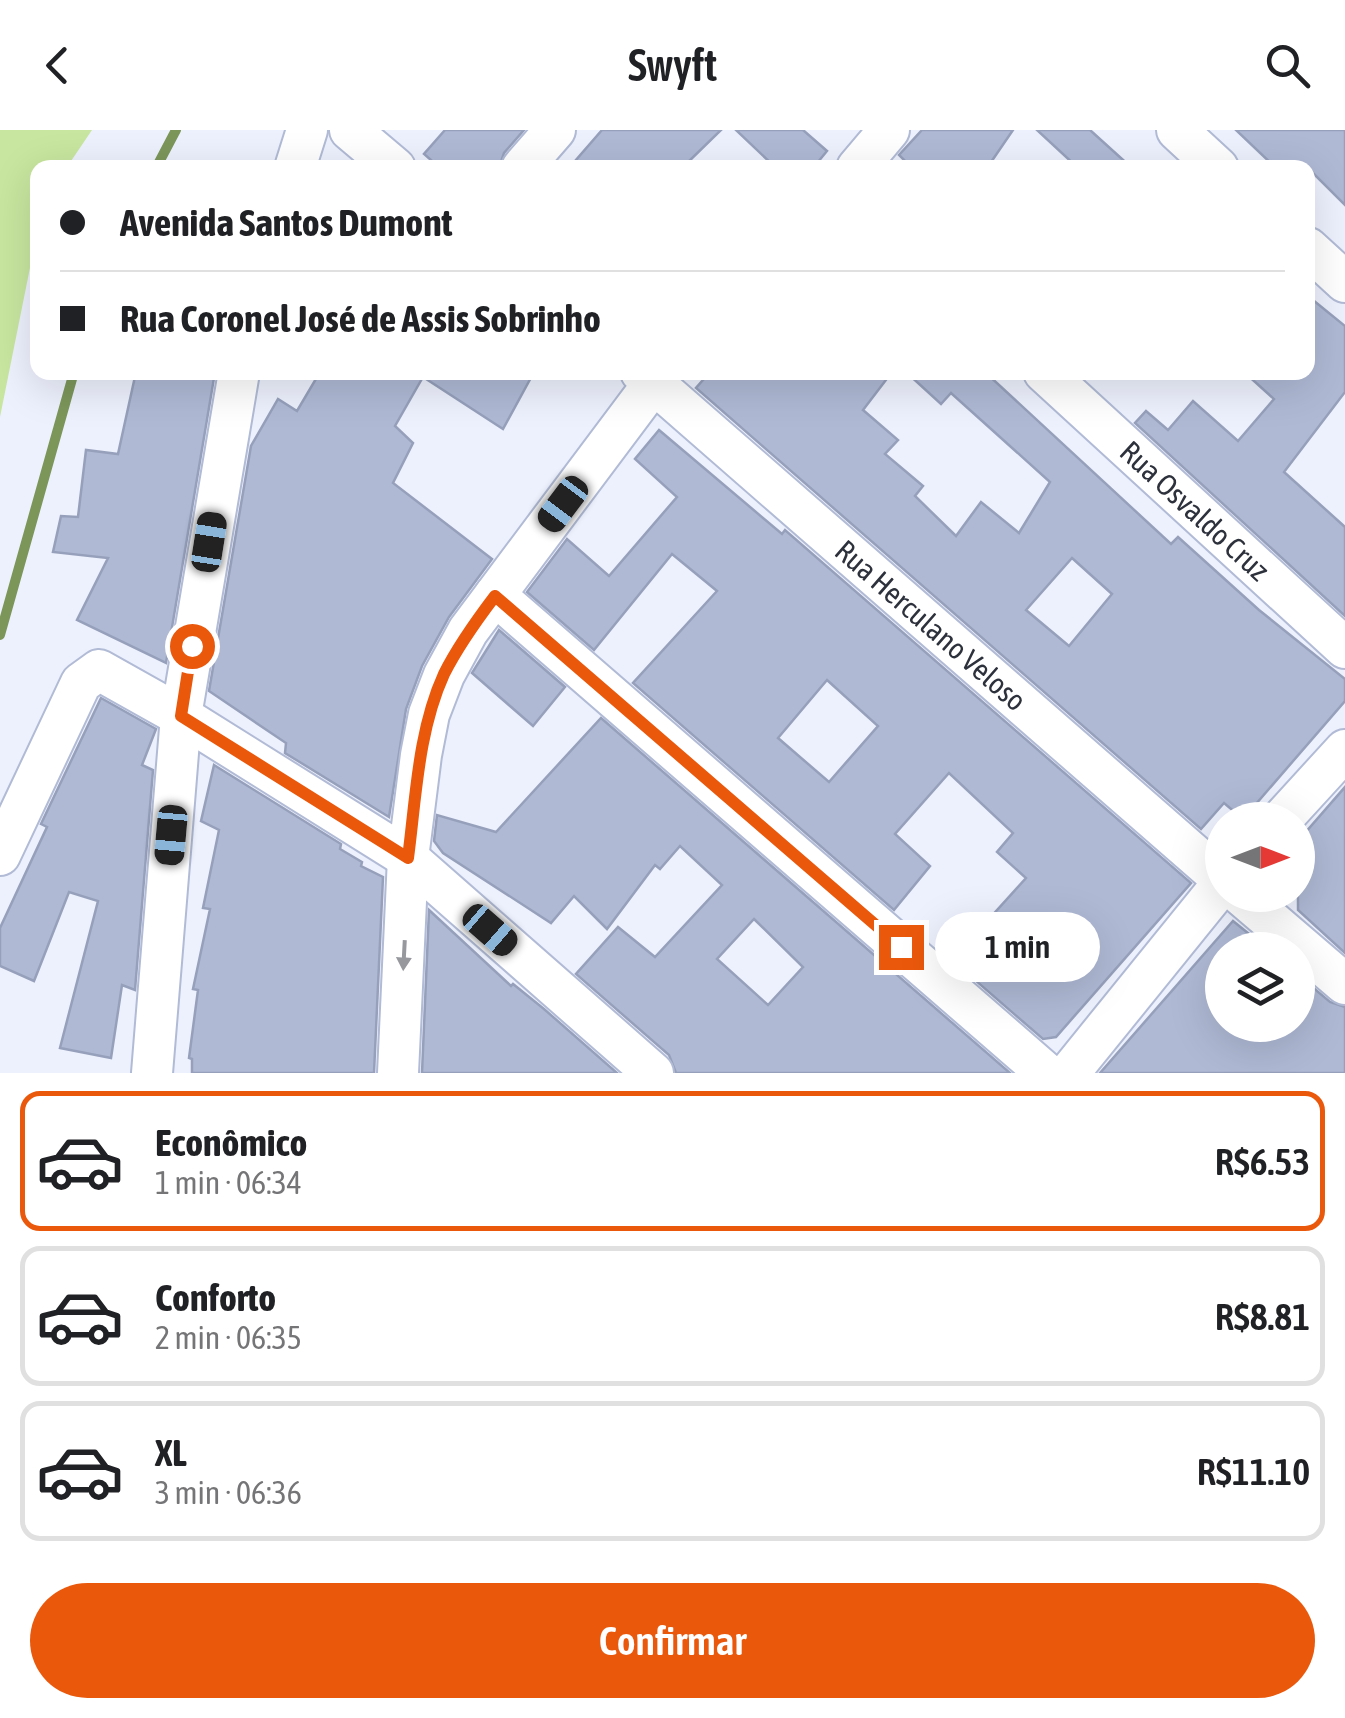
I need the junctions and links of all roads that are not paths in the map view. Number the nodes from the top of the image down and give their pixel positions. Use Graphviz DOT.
graph roads {
  1 [pos="307,130"];
  2 [pos="350,130"];
  3 [pos="555,130"];
  4 [pos="890,130"];
  5 [pos="1176,130"];
  6 [pos="298,160"];
  7 [pos="386,160"];
  8 [pos="529,160"];
  9 [pos="864,160"];
  10 [pos="1209,160"];
  11 [pos="1315,254"];
  12 [pos="1345,282"];
  13 [pos="238,380"];
  14 [pos="649,380"];
  15 [pos="657,380"];
  16 [pos="1053,380"];
  17 [pos="495,596"];
  18 [pos="1345,648"];
  19 [pos="181,716"];
  20 [pos="1345,750"];
  21 [pos="1297,802"];
  22 [pos="0,856"];
  23 [pos="408,858"];
  24 [pos="1205,867"];
  25 [pos="1205,903"];
  26 [pos="1261,912"];
  27 [pos="1345,984"];
  28 [pos="152,1073"];
  29 [pos="398,1073"];
  30 [pos="653,1073"];
  31 [pos="1046,1073"];
  32 [pos="1069,1073"];
  1 -- 6 [label="street"];
  2 -- 7 [label="street"];
  3 -- 8 [label="street"];
  4 -- 9 [label="street"];
  5 -- 10 [label="street"];
  11 -- 12 [label="street"];
  13 -- 19 [label="street"];
  14 -- 17 [label="street"];
  15 -- 24 [label="street, Rua Herculano Veloso"];
  16 -- 18 [label="street, Rua Osvaldo Cruz"];
  17 -- 23 [label="street"];
  17 -- 31 [label="street"];
  19 -- 22 [label="street"];
  19 -- 23 [label="street"];
  19 -- 28 [label="street"];
  20 -- 21 [label="street"];
  23 -- 29 [label="street, one-way"];
  23 -- 30 [label="street"];
  25 -- 32 [label="street"];
  26 -- 27 [label="street"];
}
